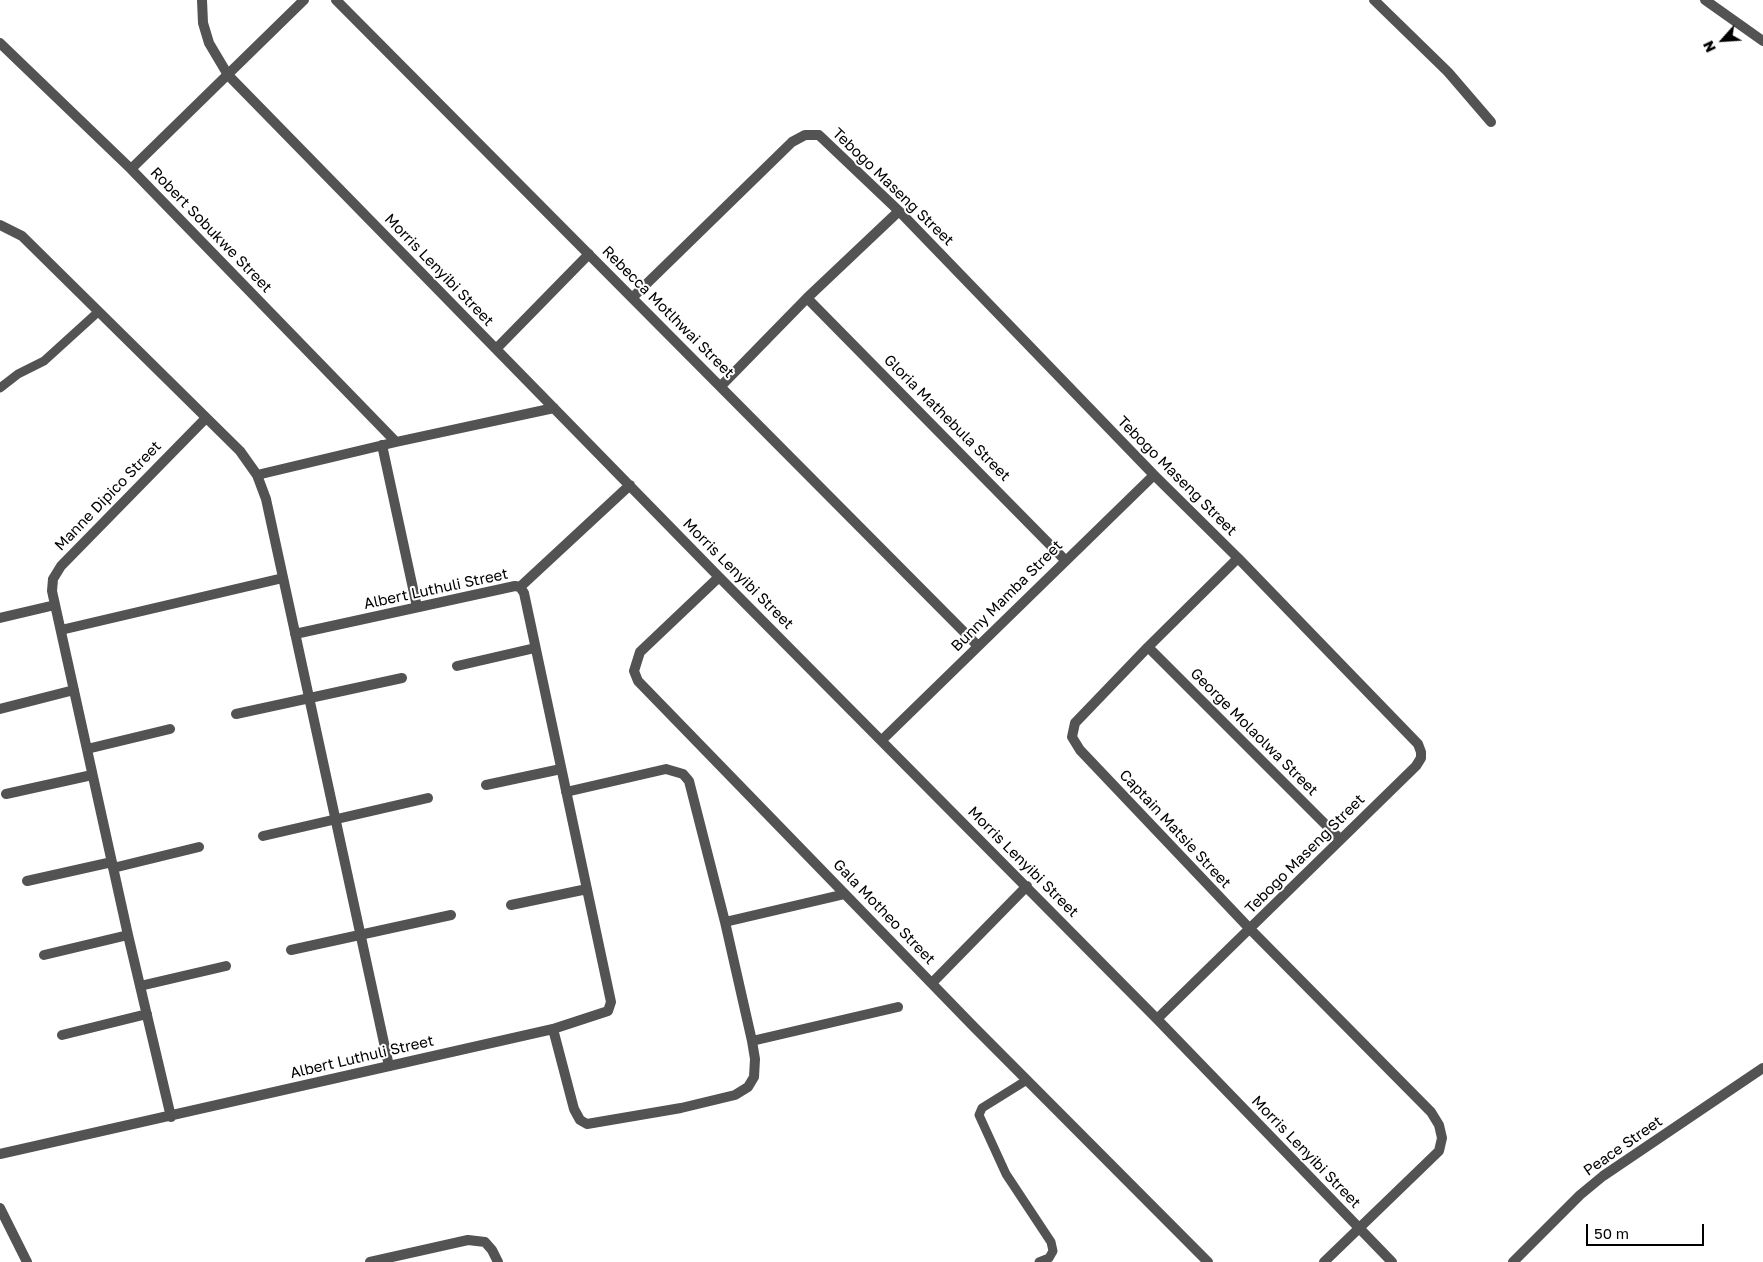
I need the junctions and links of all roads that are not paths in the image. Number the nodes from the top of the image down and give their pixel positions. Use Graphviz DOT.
graph roads {
  1 [pos="202,0"];
  2 [pos="304,0"];
  3 [pos="336,0"];
  4 [pos="1374,0"];
  5 [pos="1705,0"];
  6 [pos="1763,41"];
  7 [pos="0,43"];
  8 [pos="228,75"];
  9 [pos="1491,122"];
  10 [pos="131,169"];
  11 [pos="899,211"];
  12 [pos="0,225"];
  13 [pos="589,254"];
  14 [pos="633,297"];
  15 [pos="807,298"];
  16 [pos="98,312"];
  17 [pos="496,349"];
  18 [pos="721,386"];
  19 [pos="0,388"];
  20 [pos="554,408"];
  21 [pos="206,418"];
  22 [pos="396,442"];
  23 [pos="382,445"];
  24 [pos="257,475"];
  25 [pos="1154,475"];
  26 [pos="630,485"];
  27 [pos="1238,558"];
  28 [pos="1065,560"];
  29 [pos="719,577"];
  30 [pos="283,578"];
  31 [pos="520,587"];
  32 [pos="55,605"];
  33 [pos="417,608"];
  34 [pos="0,618"];
  35 [pos="61,630"];
  36 [pos="295,634"];
  37 [pos="978,646"];
  38 [pos="1148,647"];
  39 [pos="535,648"];
  40 [pos="457,666"];
  41 [pos="402,678"];
  42 [pos="74,690"];
  43 [pos="309,699"];
  44 [pos="0,708"];
  45 [pos="236,714"];
  46 [pos="170,729"];
  47 [pos="882,740"];
  48 [pos="87,749"];
  49 [pos="561,769"];
  50 [pos="92,775"];
  51 [pos="486,785"];
  52 [pos="566,792"];
  53 [pos="6,794"];
  54 [pos="428,798"];
  55 [pos="336,820"];
  56 [pos="264,836"];
  57 [pos="1340,839"];
  58 [pos="199,847"];
  59 [pos="112,865"];
  60 [pos="27,881"];
  61 [pos="1027,886"];
  62 [pos="586,889"];
  63 [pos="845,894"];
  64 [pos="511,904"];
  65 [pos="451,915"];
  66 [pos="725,922"];
  67 [pos="1250,929"];
  68 [pos="360,934"];
  69 [pos="128,936"];
  70 [pos="290,950"];
  71 [pos="44,955"];
  72 [pos="226,966"];
  73 [pos="932,983"];
  74 [pos="140,986"];
  75 [pos="898,1008"];
  76 [pos="147,1014"];
  77 [pos="1157,1019"];
  78 [pos="553,1030"];
  79 [pos="62,1035"];
  80 [pos="752,1041"];
  81 [pos="389,1066"];
  82 [pos="1763,1068"];
  83 [pos="1027,1080"];
  84 [pos="171,1116"];
  85 [pos="0,1154"];
  86 [pos="0,1208"];
  87 [pos="1360,1228"];
  88 [pos="27,1262"];
  89 [pos="371,1262"];
  90 [pos="498,1262"];
  91 [pos="1039,1262"];
  92 [pos="1208,1262"];
  93 [pos="1324,1262"];
  94 [pos="1392,1262"];
  95 [pos="1513,1262"];
  1 -- 8 [label="street, Morris Lenyibi Street"];
  2 -- 8 [label="street"];
  3 -- 13 [label="street, Rebecca Motlhwai Street"];
  4 -- 9 [label="street"];
  5 -- 6 [label="street"];
  7 -- 10 [label="street, Robert Sobukwe Street"];
  8 -- 10 [label="street"];
  8 -- 17 [label="street, Morris Lenyibi Street"];
  10 -- 22 [label="street, Robert Sobukwe Street"];
  11 -- 14 [label="street, Tebogo Maseng Street"];
  11 -- 15 [label="street"];
  11 -- 25 [label="street, Tebogo Maseng Street"];
  12 -- 16 [label="street"];
  13 -- 14 [label="street, Rebecca Motlhwai Street"];
  13 -- 17 [label="street"];
  14 -- 18 [label="street, Rebecca Motlhwai Street"];
  15 -- 18 [label="street"];
  15 -- 28 [label="street, Gloria Mathebula Street"];
  16 -- 19 [label="lane"];
  16 -- 21 [label="street"];
  17 -- 20 [label="street, Morris Lenyibi Street"];
  18 -- 37 [label="street, Rebecca Motlhwai Street"];
  20 -- 22 [label="street"];
  20 -- 26 [label="street, Morris Lenyibi Street"];
  21 -- 24 [label="street"];
  21 -- 32 [label="street, Manne Dipico Street"];
  22 -- 23 [label="street"];
  23 -- 24 [label="street"];
  23 -- 33 [label="street"];
  24 -- 30 [label="street"];
  25 -- 27 [label="street, Tebogo Maseng Street"];
  25 -- 28 [label="street, Bunny Mamba Street"];
  26 -- 29 [label="street, Morris Lenyibi Street"];
  26 -- 31 [label="street"];
  27 -- 38 [label="street, Captain Matsie Street"];
  27 -- 57 [label="street, Tebogo Maseng Street"];
  28 -- 37 [label="street, Bunny Mamba Street"];
  29 -- 47 [label="street, Morris Lenyibi Street"];
  29 -- 63 [label="street, Gala Motheo Street"];
  30 -- 35 [label="street"];
  30 -- 36 [label="street"];
  31 -- 33 [label="street, Albert Luthuli Street"];
  31 -- 39 [label="street, Albert Luthuli Street"];
  32 -- 34 [label="street"];
  32 -- 35 [label="street, Manne Dipico Street"];
  33 -- 36 [label="street, Albert Luthuli Street"];
  35 -- 42 [label="street, Manne Dipico Street"];
  36 -- 43 [label="street"];
  37 -- 47 [label="street, Bunny Mamba Street"];
  38 -- 57 [label="street, George Molaolwa Street"];
  38 -- 67 [label="street, Captain Matsie Street"];
  39 -- 40 [label="street"];
  39 -- 49 [label="street, Albert Luthuli Street"];
  41 -- 43 [label="street"];
  42 -- 44 [label="street"];
  42 -- 48 [label="street, Manne Dipico Street"];
  43 -- 45 [label="street"];
  43 -- 55 [label="street"];
  46 -- 48 [label="street"];
  47 -- 61 [label="street, Morris Lenyibi Street"];
  48 -- 50 [label="street, Manne Dipico Street"];
  49 -- 51 [label="street"];
  49 -- 52 [label="street, Albert Luthuli Street"];
  50 -- 53 [label="street"];
  50 -- 59 [label="street, Manne Dipico Street"];
  52 -- 62 [label="street, Albert Luthuli Street"];
  52 -- 66 [label="street"];
  54 -- 55 [label="street"];
  55 -- 56 [label="street"];
  55 -- 68 [label="street"];
  57 -- 67 [label="street, Tebogo Maseng Street"];
  58 -- 59 [label="street"];
  59 -- 60 [label="street"];
  59 -- 69 [label="street, Manne Dipico Street"];
  61 -- 73 [label="street"];
  61 -- 77 [label="street, Morris Lenyibi Street"];
  62 -- 64 [label="street"];
  62 -- 78 [label="street, Albert Luthuli Street"];
  63 -- 66 [label="street"];
  63 -- 73 [label="street, Gala Motheo Street"];
  65 -- 68 [label="street"];
  66 -- 80 [label="street"];
  67 -- 77 [label="street, Tebogo Maseng Street"];
  67 -- 87 [label="street, Captain Matsie Street"];
  68 -- 70 [label="street"];
  68 -- 81 [label="street"];
  69 -- 71 [label="street"];
  69 -- 74 [label="street, Manne Dipico Street"];
  72 -- 74 [label="street"];
  73 -- 83 [label="street, Gala Motheo Street"];
  74 -- 76 [label="street, Manne Dipico Street"];
  75 -- 80 [label="street"];
  76 -- 79 [label="street"];
  76 -- 84 [label="street, Manne Dipico Street"];
  77 -- 87 [label="street, Morris Lenyibi Street"];
  78 -- 80 [label="street"];
  78 -- 81 [label="street, Albert Luthuli Street"];
  81 -- 84 [label="street, Albert Luthuli Street"];
  82 -- 95 [label="street, Peace Street"];
  83 -- 91 [label="lane"];
  83 -- 92 [label="street, Gala Motheo Street"];
  84 -- 85 [label="street, Albert Luthuli Street"];
  86 -- 88 [label="street"];
  87 -- 93 [label="street"];
  87 -- 94 [label="street, Morris Lenyibi Street"];
  89 -- 90 [label="street"];
}
